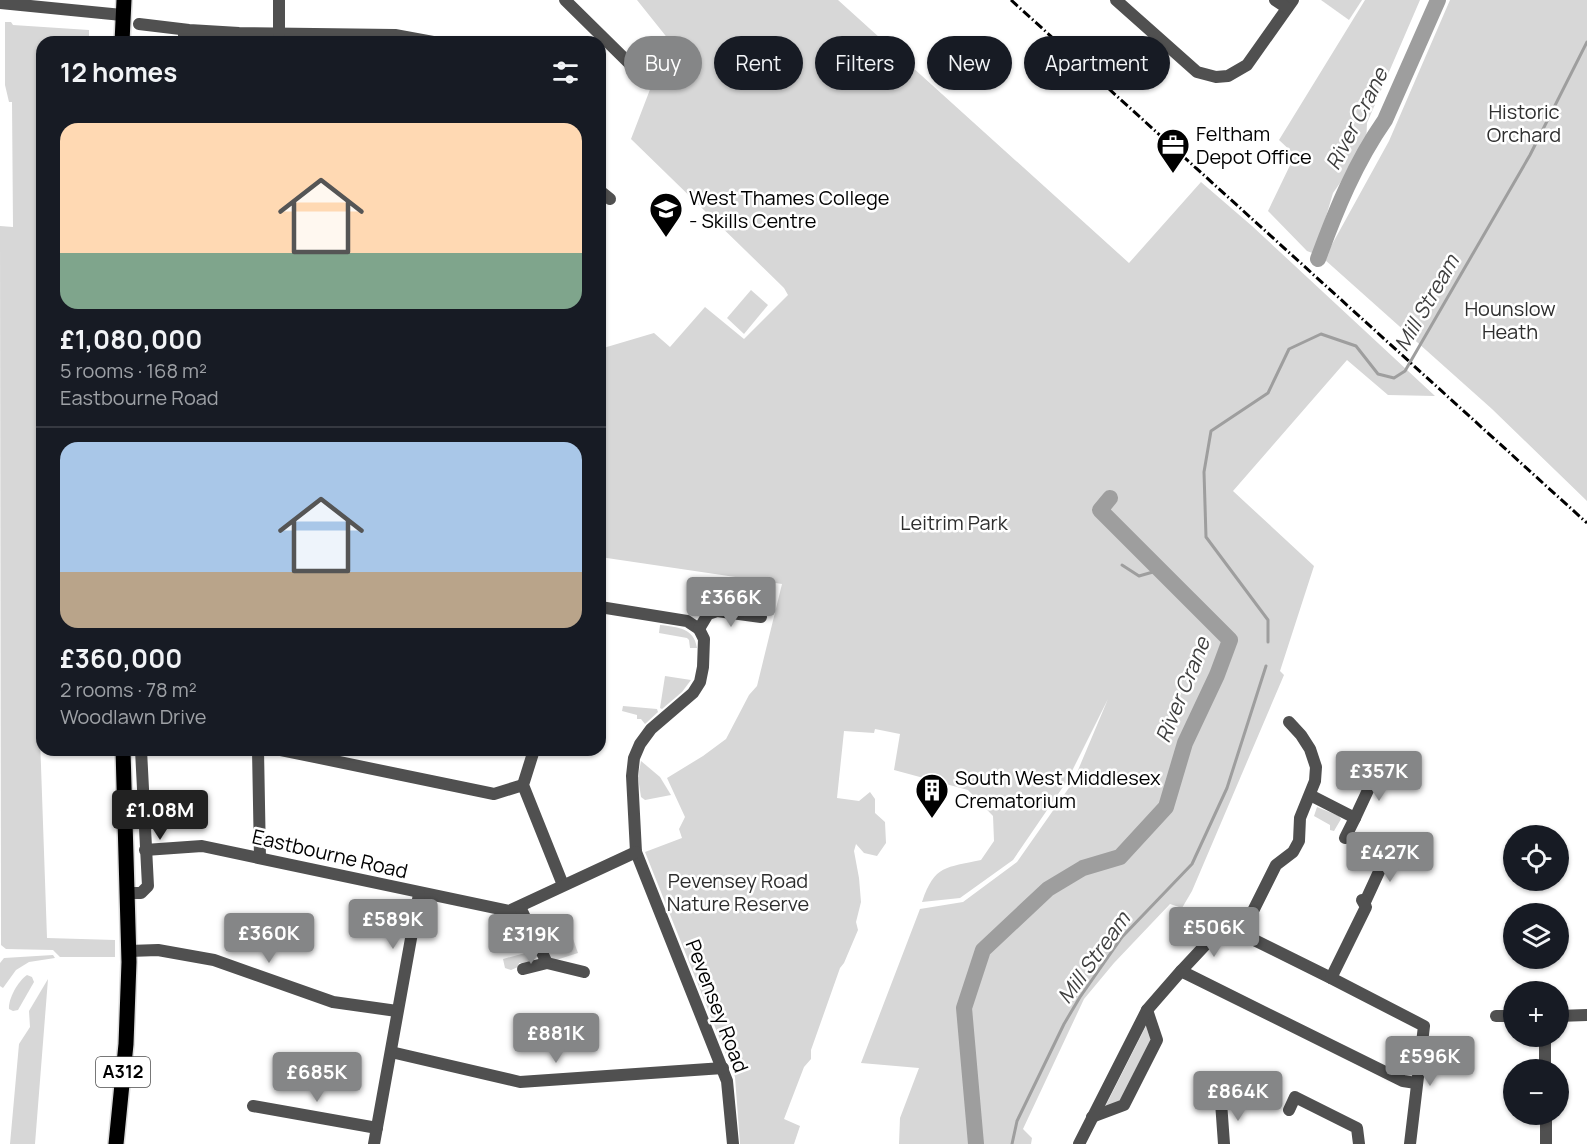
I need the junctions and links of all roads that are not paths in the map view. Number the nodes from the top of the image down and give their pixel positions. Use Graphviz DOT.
graph roads {
  1 [pos="279,0"];
  2 [pos="565,0"];
  3 [pos="1116,0"];
  4 [pos="1275,0"];
  5 [pos="0,3"];
  6 [pos="1290,4"];
  7 [pos="123,5"];
  8 [pos="139,24"];
  9 [pos="279,34"];
  10 [pos="122,36"];
  11 [pos="184,36"];
  12 [pos="252,36"];
  13 [pos="402,36"];
  14 [pos="602,36"];
  15 [pos="606,40"];
  16 [pos="624,58"];
  17 [pos="606,608"];
  18 [pos="761,616"];
  19 [pos="699,629"];
  20 [pos="1289,722"];
  21 [pos="123,756"];
  22 [pos="141,756"];
  23 [pos="258,756"];
  24 [pos="310,756"];
  25 [pos="532,756"];
  26 [pos="1376,773"];
  27 [pos="523,785"];
  28 [pos="1310,795"];
  29 [pos="1355,818"];
  30 [pos="1345,838"];
  31 [pos="1393,838"];
  32 [pos="146,850"];
  33 [pos="1389,850"];
  34 [pos="636,852"];
  35 [pos="1410,854"];
  36 [pos="260,858"];
  37 [pos="563,885"];
  38 [pos="127,893"];
  39 [pos="419,894"];
  40 [pos="520,907"];
  41 [pos="1242,933"];
  42 [pos="129,951"];
  43 [pos="547,963"];
  44 [pos="523,969"];
  45 [pos="1181,971"];
  46 [pos="584,972"];
  47 [pos="1331,978"];
  48 [pos="1147,1010"];
  49 [pos="397,1011"];
  50 [pos="1587,1015"];
  51 [pos="1496,1016"];
  52 [pos="1503,1016"];
  53 [pos="1569,1016"];
  54 [pos="391,1052"];
  55 [pos="723,1068"];
  56 [pos="1416,1083"];
  57 [pos="1221,1102"];
  58 [pos="253,1106"];
  59 [pos="1289,1110"];
  60 [pos="1092,1117"];
  61 [pos="1546,1125"];
  62 [pos="377,1128"];
  63 [pos="116,1144"];
  64 [pos="374,1144"];
  65 [pos="733,1144"];
  66 [pos="1079,1144"];
  67 [pos="1224,1144"];
  68 [pos="1359,1144"];
  69 [pos="1410,1144"];
  70 [pos="1546,1144"];
  1 -- 9 [label="street"];
  2 -- 14 [label="street"];
  3 -- 6 [label="street"];
  4 -- 6 [label="street"];
  5 -- 7 [label="street"];
  7 -- 10 [label="main road"];
  8 -- 11 [label="street"];
  9 -- 12 [label="street"];
  9 -- 13 [label="street"];
  15 -- 16 [label="street"];
  17 -- 19 [label="street"];
  18 -- 19 [label="street"];
  19 -- 34 [label="street, Pevensey Road"];
  20 -- 28 [label="street"];
  21 -- 38 [label="main road, A312"];
  22 -- 32 [label="street"];
  23 -- 36 [label="street"];
  24 -- 27 [label="street"];
  25 -- 27 [label="street"];
  26 -- 29 [label="street"];
  27 -- 37 [label="street"];
  28 -- 29 [label="street"];
  28 -- 41 [label="street"];
  29 -- 30 [label="street"];
  31 -- 33 [label="street"];
  32 -- 36 [label="street, Eastbourne Road"];
  32 -- 38 [label="street"];
  33 -- 35 [label="street"];
  33 -- 47 [label="street"];
  34 -- 37 [label="street, Eastbourne Road"];
  34 -- 55 [label="street, Pevensey Road"];
  36 -- 39 [label="street, Eastbourne Road"];
  37 -- 40 [label="street, Eastbourne Road"];
  38 -- 42 [label="main road, A312"];
  39 -- 40 [label="street, Eastbourne Road"];
  39 -- 49 [label="street"];
  40 -- 43 [label="street"];
  41 -- 45 [label="street"];
  41 -- 47 [label="street"];
  42 -- 49 [label="street"];
  42 -- 63 [label="main road, A312"];
  43 -- 44 [label="street"];
  43 -- 46 [label="street"];
  45 -- 48 [label="street"];
  45 -- 56 [label="street"];
  47 -- 56 [label="street"];
  48 -- 60 [label="street"];
  48 -- 60 [label="street"];
  49 -- 54 [label="street"];
  50 -- 53 [label="street"];
  51 -- 52 [label="street"];
  54 -- 55 [label="street"];
  54 -- 62 [label="street"];
  55 -- 65 [label="street, Pevensey Road"];
  56 -- 69 [label="street"];
  57 -- 67 [label="street"];
  58 -- 62 [label="street"];
  59 -- 68 [label="street"];
  60 -- 66 [label="street"];
  61 -- 70 [label="street"];
  62 -- 64 [label="street"];
}
